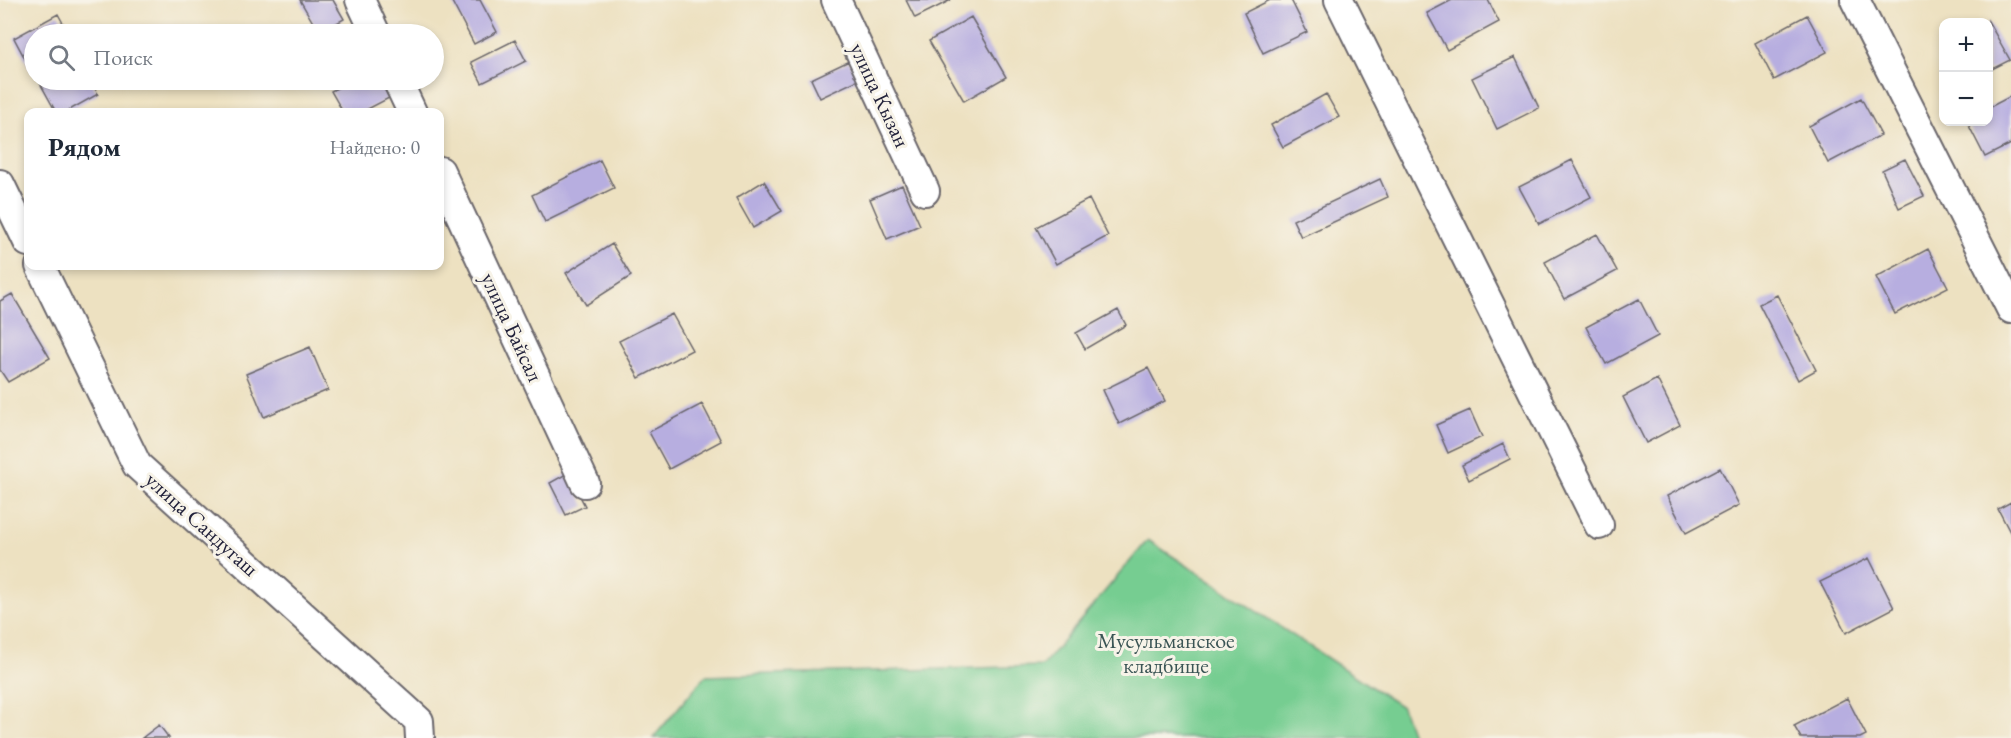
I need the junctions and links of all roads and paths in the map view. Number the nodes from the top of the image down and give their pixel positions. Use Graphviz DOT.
graph roads {
  1 [pos="360,0"];
  2 [pos="836,0"];
  3 [pos="1339,0"];
  4 [pos="1855,0"];
  5 [pos="371,24"];
  6 [pos="402,90"];
  7 [pos="410,108"];
  8 [pos="444,180"];
  9 [pos="0,183"];
  10 [pos="925,190"];
  11 [pos="24,234"];
  12 [pos="42,270"];
  13 [pos="2011,309"];
  14 [pos="585,483"];
  15 [pos="1599,525"];
  16 [pos="420,738"];
  1 -- 5 [label="street"];
  2 -- 10 [label="street, улица Кызан"];
  3 -- 15 [label="street"];
  4 -- 13 [label="street"];
  6 -- 7 [label="street"];
  8 -- 14 [label="street, улица Байсал"];
  9 -- 11 [label="street"];
  12 -- 16 [label="street, улица Сандугаш"];
}
